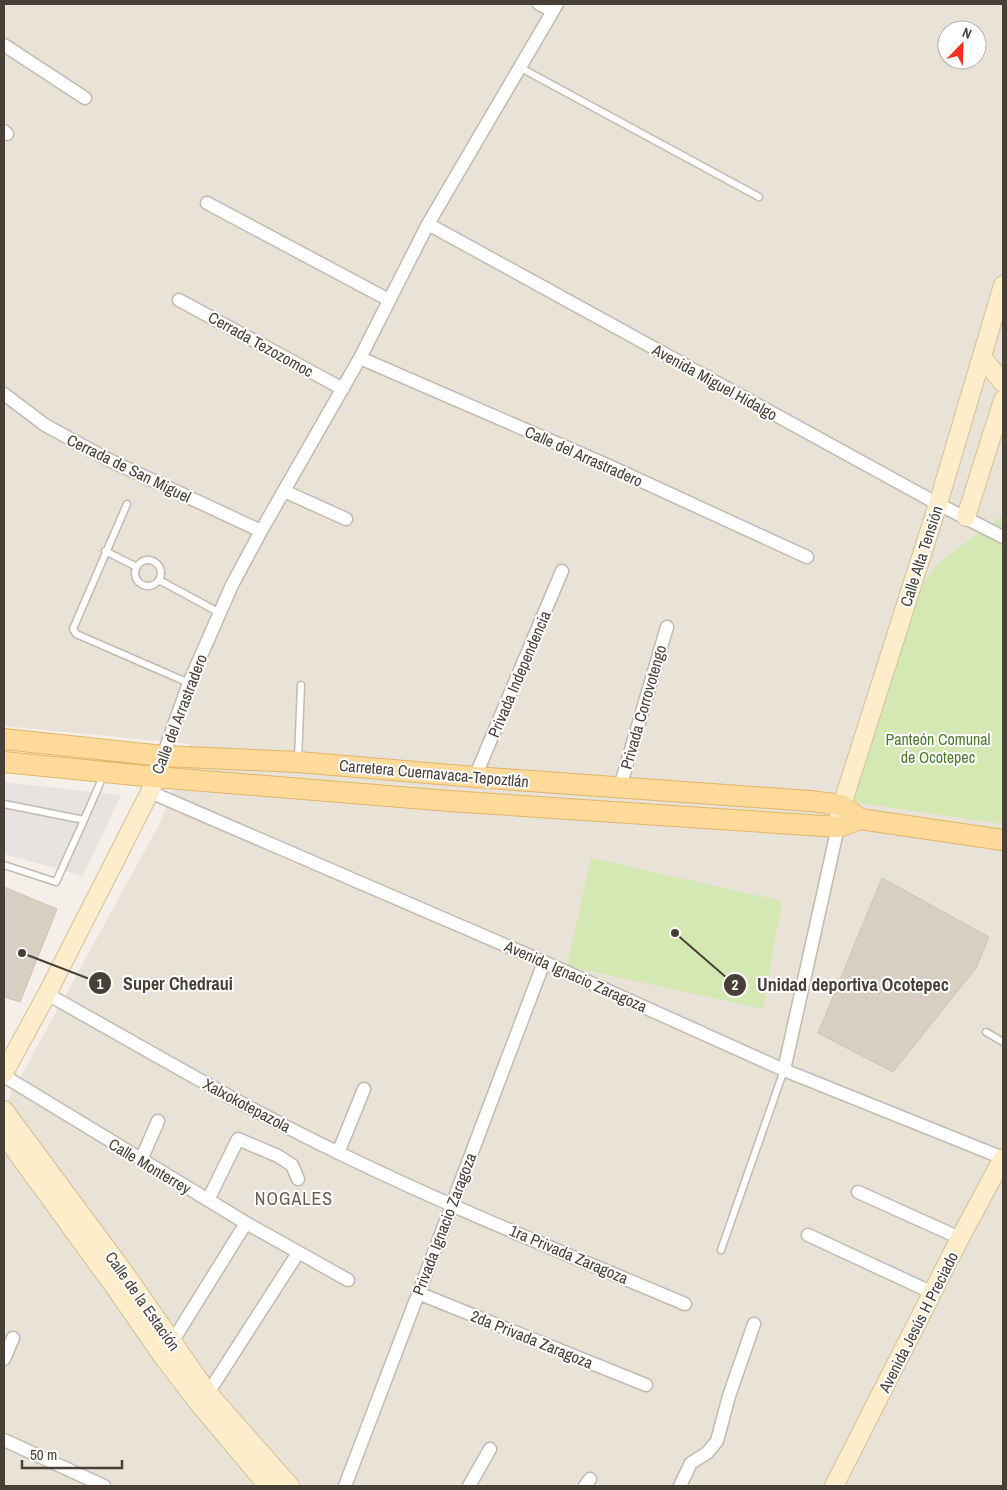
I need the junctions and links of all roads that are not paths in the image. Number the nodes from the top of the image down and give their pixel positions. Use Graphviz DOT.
graph roads {
  1 [pos="539,4"];
  2 [pos="555,7"];
  3 [pos="4,45"];
  4 [pos="521,68"];
  5 [pos="85,98"];
  6 [pos="759,197"];
  7 [pos="207,203"];
  8 [pos="428,224"];
  9 [pos="1003,286"];
  10 [pos="179,300"];
  11 [pos="389,300"];
  12 [pos="982,357"];
  13 [pos="360,358"];
  14 [pos="1003,383"];
  15 [pos="343,388"];
  16 [pos="4,394"];
  17 [pos="1003,400"];
  18 [pos="284,492"];
  19 [pos="126,504"];
  20 [pos="938,504"];
  21 [pos="966,517"];
  22 [pos="346,519"];
  23 [pos="261,531"];
  24 [pos="1003,537"];
  25 [pos="105,551"];
  26 [pos="807,557"];
  27 [pos="137,567"];
  28 [pos="562,571"];
  29 [pos="159,580"];
  30 [pos="220,613"];
  31 [pos="667,627"];
  32 [pos="189,683"];
  33 [pos="301,686"];
  34 [pos="4,739"];
  35 [pos="163,756"];
  36 [pos="4,762"];
  37 [pos="298,762"];
  38 [pos="105,772"];
  39 [pos="476,777"];
  40 [pos="152,784"];
  41 [pos="620,787"];
  42 [pos="4,804"];
  43 [pos="842,805"];
  44 [pos="860,819"];
  45 [pos="84,820"];
  46 [pos="838,827"];
  47 [pos="1003,840"];
  48 [pos="4,865"];
  49 [pos="544,962"];
  50 [pos="47,994"];
  51 [pos="986,1032"];
  52 [pos="1003,1042"];
  53 [pos="784,1070"];
  54 [pos="4,1075"];
  55 [pos="364,1088"];
  56 [pos="4,1110"];
  57 [pos="158,1121"];
  58 [pos="4,1135"];
  59 [pos="338,1153"];
  60 [pos="1003,1158"];
  61 [pos="141,1160"];
  62 [pos="298,1179"];
  63 [pos="858,1192"];
  64 [pos="208,1200"];
  65 [pos="452,1205"];
  66 [pos="246,1224"];
  67 [pos="808,1235"];
  68 [pos="960,1238"];
  69 [pos="721,1250"];
  70 [pos="298,1253"];
  71 [pos="348,1280"];
  72 [pos="418,1293"];
  73 [pos="933,1293"];
  74 [pos="685,1304"];
  75 [pos="754,1324"];
  76 [pos="13,1338"];
  77 [pos="168,1349"];
  78 [pos="4,1359"];
  79 [pos="646,1385"];
  80 [pos="208,1393"];
  81 [pos="4,1440"];
  82 [pos="490,1448"];
  83 [pos="104,1486"];
  84 [pos="268,1486"];
  85 [pos="290,1486"];
  86 [pos="344,1486"];
  87 [pos="469,1486"];
  88 [pos="680,1486"];
  89 [pos="834,1486"];
  1 -- 2 [label="street"];
  2 -- 4 [label="street, Calle del Arrastradero"];
  3 -- 5 [label="street"];
  4 -- 6 [label="lane"];
  4 -- 8 [label="street, Calle del Arrastradero"];
  7 -- 11 [label="street"];
  8 -- 11 [label="street, Calle del Arrastradero"];
  8 -- 20 [label="street, Avenida Miguel Hidalgo"];
  9 -- 12 [label="street, Calle Alta Tensión"];
  10 -- 15 [label="street, Cerrada Tezozomoc"];
  11 -- 13 [label="street, Calle del Arrastradero"];
  12 -- 14 [label="street"];
  12 -- 20 [label="street, Calle Alta Tensión"];
  13 -- 15 [label="street, Calle del Arrastradero"];
  13 -- 26 [label="street, Calle del Arrastradero"];
  15 -- 18 [label="street, Calle del Arrastradero"];
  16 -- 23 [label="street, Cerrada de San Miguel"];
  17 -- 21 [label="street, Calle Alta Tensión"];
  18 -- 22 [label="street"];
  18 -- 23 [label="street, Calle del Arrastradero"];
  19 -- 25 [label="lane"];
  20 -- 21 [label="street, Avenida Miguel Hidalgo"];
  20 -- 43 [label="street, Calle Alta Tensión"];
  21 -- 24 [label="street, Avenida Miguel Hidalgo"];
  23 -- 30 [label="street, Calle del Arrastradero"];
  25 -- 27 [label="lane"];
  25 -- 32 [label="lane"];
  27 -- 29 [label="lane"];
  27 -- 29 [label="lane"];
  28 -- 39 [label="street, Privada Independencia"];
  29 -- 30 [label="lane"];
  30 -- 32 [label="street, Calle del Arrastradero"];
  31 -- 41 [label="street, Privada Corrovotengo"];
  32 -- 35 [label="street, Calle del Arrastradero"];
  33 -- 37 [label="lane"];
  34 -- 35 [label="main road, Carretera Cuernavaca-Tepoztlán"];
  35 -- 37 [label="main road, Carretera Cuernavaca-Tepoztlán"];
  35 -- 40 [label="street, Calle del Arrastradero"];
  36 -- 38 [label="main road, Carretera Cuernavaca-Tepoztlán"];
  37 -- 39 [label="main road, Carretera Cuernavaca-Tepoztlán"];
  38 -- 40 [label="main road, Carretera Cuernavaca-Tepoztlán"];
  38 -- 45 [label="lane"];
  39 -- 41 [label="main road, Carretera Cuernavaca-Tepoztlán"];
  40 -- 46 [label="main road, Carretera Cuernavaca-Tepoztlán"];
  40 -- 49 [label="street, Avenida Ignacio Zaragoza"];
  40 -- 50 [label="street, Calle del Arrastradero"];
  41 -- 43 [label="main road, Carretera Cuernavaca-Tepoztlán"];
  42 -- 45 [label="lane"];
  43 -- 44 [label="main road, Carretera Cuernavaca-Tepoztlán"];
  43 -- 46 [label="street, Calle Alta Tensión"];
  44 -- 46 [label="main road, Carretera Cuernavaca-Tepoztlán"];
  44 -- 47 [label="main road, Carretera Cuernavaca-Tepoztlán"];
  45 -- 48 [label="lane"];
  46 -- 53 [label="street"];
  49 -- 53 [label="street, Avenida Ignacio Zaragoza"];
  49 -- 65 [label="street, Privada Ignacio Zaragoza"];
  50 -- 54 [label="street, Calle del Arrastradero"];
  50 -- 59 [label="street, Xalxokotepazola"];
  51 -- 52 [label="lane"];
  53 -- 60 [label="street, Avenida Ignacio Zaragoza"];
  53 -- 69 [label="lane"];
  54 -- 61 [label="street, Calle Monterrey"];
  55 -- 59 [label="street"];
  56 -- 77 [label="street, Calle de la Estación"];
  57 -- 61 [label="street"];
  58 -- 77 [label="street, Calle de la Estación"];
  59 -- 65 [label="street, Xalxokotepazola"];
  60 -- 68 [label="street, Avenida Jesús H Preciado"];
  61 -- 64 [label="street, Calle Monterrey"];
  62 -- 64 [label="street"];
  63 -- 68 [label="street"];
  64 -- 66 [label="street, Calle Monterrey"];
  65 -- 72 [label="street, Privada Ignacio Zaragoza"];
  65 -- 74 [label="street, 1ra Privada Zaragoza"];
  66 -- 70 [label="street, Calle Monterrey"];
  66 -- 77 [label="street"];
  67 -- 73 [label="street"];
  68 -- 73 [label="street, Avenida Jesús H Preciado"];
  70 -- 71 [label="street, Calle Monterrey"];
  70 -- 80 [label="street"];
  72 -- 79 [label="street, 2da Privada Zaragoza"];
  72 -- 86 [label="street, Privada Ignacio Zaragoza"];
  73 -- 89 [label="street, Avenida Jesús H Preciado"];
  75 -- 88 [label="street"];
  76 -- 78 [label="street"];
  77 -- 80 [label="street, Calle de la Estación"];
  77 -- 84 [label="street, Calle de la Estación"];
  80 -- 85 [label="street, Calle de la Estación"];
  81 -- 83 [label="street"];
  82 -- 87 [label="street"];
}
